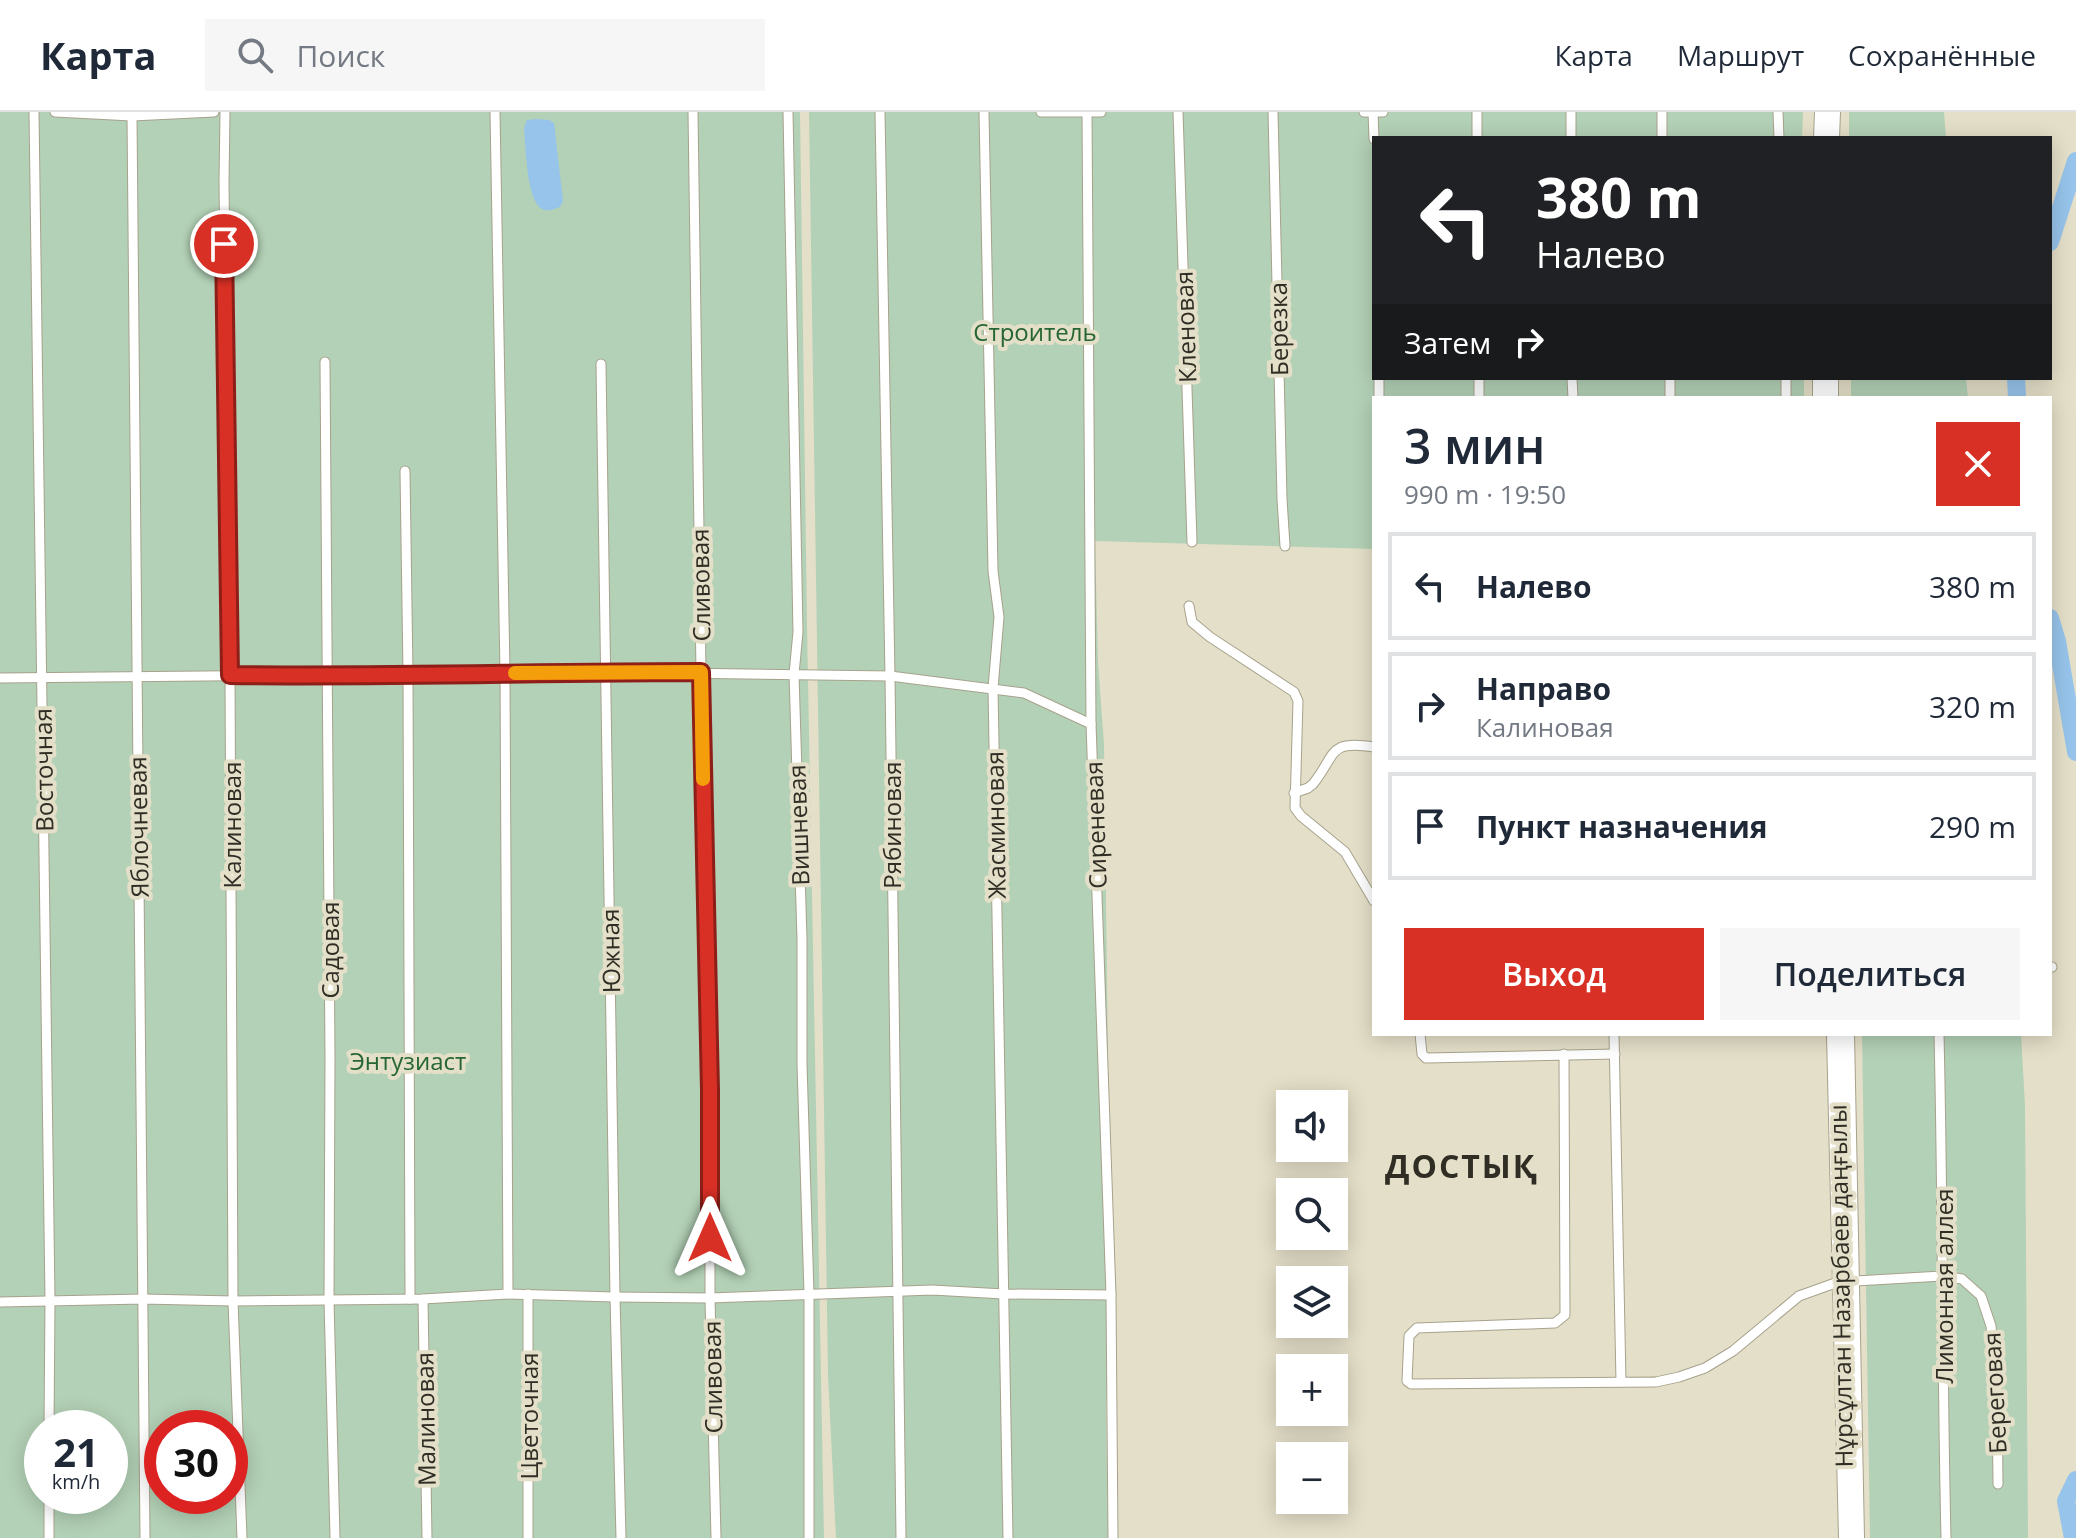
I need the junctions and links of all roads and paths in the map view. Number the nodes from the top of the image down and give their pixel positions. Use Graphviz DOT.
graph roads {
  1 [pos="34,112"];
  2 [pos="55,112"];
  3 [pos="214,112"];
  4 [pos="225,112"];
  5 [pos="495,112"];
  6 [pos="693,112"];
  7 [pos="700,112"];
  8 [pos="788,112"];
  9 [pos="880,112"];
  10 [pos="984,112"];
  11 [pos="1041,112"];
  12 [pos="1087,112"];
  13 [pos="1101,112"];
  14 [pos="1178,112"];
  15 [pos="1273,112"];
  16 [pos="1364,112"];
  17 [pos="1373,112"];
  18 [pos="1383,112"];
  19 [pos="1477,112"];
  20 [pos="1571,112"];
  21 [pos="1662,112"];
  22 [pos="1778,112"];
  23 [pos="1822,112"];
  24 [pos="1833,112"];
  25 [pos="132,116"];
  26 [pos="1374,136"];
  27 [pos="1477,136"];
  28 [pos="1571,136"];
  29 [pos="1662,136"];
  30 [pos="1779,136"];
  31 [pos="1821,136"];
  32 [pos="1832,136"];
  33 [pos="325,362"];
  34 [pos="601,364"];
  35 [pos="405,471"];
  36 [pos="1192,542"];
  37 [pos="1285,546"];
  38 [pos="1189,606"];
  39 [pos="606,672"];
  40 [pos="701,672"];
  41 [pos="408,673"];
  42 [pos="505,673"];
  43 [pos="794,674"];
  44 [pos="230,675"];
  45 [pos="326,676"];
  46 [pos="890,676"];
  47 [pos="41,677"];
  48 [pos="0,678"];
  49 [pos="137,678"];
  50 [pos="993,688"];
  51 [pos="1091,724"];
  52 [pos="1372,747"];
  53 [pos="1294,793"];
  54 [pos="1372,898"];
  55 [pos="1420,1036"];
  56 [pos="1614,1036"];
  57 [pos="1834,1036"];
  58 [pos="1847,1036"];
  59 [pos="1939,1036"];
  60 [pos="1564,1054"];
  61 [pos="1615,1054"];
  62 [pos="1942,1276"];
  63 [pos="1845,1281"];
  64 [pos="897,1290"];
  65 [pos="508,1294"];
  66 [pos="528,1294"];
  67 [pos="809,1294"];
  68 [pos="1004,1294"];
  69 [pos="1111,1295"];
  70 [pos="615,1297"];
  71 [pos="710,1298"];
  72 [pos="143,1299"];
  73 [pos="410,1299"];
  74 [pos="423,1299"];
  75 [pos="50,1300"];
  76 [pos="329,1300"];
  77 [pos="233,1301"];
  78 [pos="0,1302"];
  79 [pos="1621,1382"];
  80 [pos="49,1410"];
  81 [pos="1998,1484"];
  82 [pos="49,1514"];
  83 [pos="49,1538"];
  84 [pos="145,1538"];
  85 [pos="242,1538"];
  86 [pos="335,1538"];
  87 [pos="427,1538"];
  88 [pos="528,1538"];
  89 [pos="621,1538"];
  90 [pos="716,1538"];
  91 [pos="809,1538"];
  92 [pos="901,1538"];
  93 [pos="1008,1538"];
  94 [pos="1113,1538"];
  95 [pos="1846,1538"];
  96 [pos="1857,1538"];
  97 [pos="1946,1538"];
  1 -- 47 [label="street, Восточная"];
  2 -- 25 [label="street"];
  3 -- 25 [label="street"];
  4 -- 44 [label="street, Калиновая"];
  5 -- 42 [label="street"];
  6 -- 7 [label="street"];
  6 -- 40 [label="street, Сливовая"];
  8 -- 43 [label="street, Вишневая"];
  9 -- 46 [label="street, Рябиновая"];
  10 -- 50 [label="street, Жасминовая"];
  11 -- 12 [label="street"];
  12 -- 13 [label="street"];
  12 -- 51 [label="street, Сиреневая"];
  14 -- 36 [label="street, Кленовая"];
  15 -- 37 [label="street, Березка"];
  16 -- 17 [label="street"];
  17 -- 18 [label="street"];
  17 -- 26 [label="street"];
  19 -- 27 [label="street"];
  20 -- 28 [label="street"];
  21 -- 29 [label="street"];
  22 -- 30 [label="street"];
  23 -- 31 [label="main road"];
  24 -- 32 [label="main road"];
  25 -- 49 [label="street, Яблочневая"];
  33 -- 45 [label="street, Садовая"];
  34 -- 39 [label="street, Южная"];
  35 -- 41 [label="street"];
  38 -- 53 [label="street"];
  39 -- 40 [label="street"];
  39 -- 42 [label="street"];
  39 -- 70 [label="street, Южная"];
  40 -- 43 [label="street"];
  40 -- 71 [label="street, Сливовая"];
  41 -- 42 [label="street"];
  41 -- 45 [label="street"];
  41 -- 73 [label="street"];
  42 -- 65 [label="street"];
  43 -- 46 [label="street"];
  43 -- 67 [label="street, Вишневая"];
  44 -- 45 [label="street"];
  44 -- 49 [label="street"];
  44 -- 77 [label="street, Калиновая"];
  45 -- 76 [label="street, Садовая"];
  46 -- 50 [label="street"];
  46 -- 64 [label="street, Рябиновая"];
  47 -- 48 [label="street"];
  47 -- 49 [label="street"];
  47 -- 75 [label="street, Восточная"];
  49 -- 72 [label="street, Яблочневая"];
  50 -- 51 [label="street"];
  50 -- 68 [label="street, Жасминовая"];
  51 -- 69 [label="street, Сиреневая"];
  52 -- 53 [label="street"];
  53 -- 54 [label="street"];
  55 -- 60 [label="street"];
  56 -- 61 [label="street"];
  57 -- 63 [label="main road, Нұрсұлтан Назарбаев даңғылы"];
  58 -- 63 [label="main road, Нұрсұлтан Назарбаев даңғылы"];
  59 -- 62 [label="street, Лимонная аллея"];
  60 -- 61 [label="street"];
  60 -- 79 [label="street, Береговая"];
  61 -- 79 [label="street"];
  62 -- 63 [label="street, Береговая"];
  62 -- 81 [label="street, Береговая"];
  62 -- 97 [label="street, Лимонная аллея"];
  63 -- 79 [label="street, Береговая"];
  63 -- 95 [label="main road, Нұрсұлтан Назарбаев даңғылы"];
  63 -- 96 [label="main road, Нұрсұлтан Назарбаев даңғылы"];
  64 -- 67 [label="street"];
  64 -- 68 [label="street"];
  64 -- 92 [label="street, Рябиновая"];
  65 -- 66 [label="street"];
  65 -- 74 [label="street"];
  66 -- 70 [label="street"];
  66 -- 88 [label="street, Цветочная"];
  67 -- 71 [label="street"];
  67 -- 91 [label="street, Вишневая"];
  68 -- 69 [label="street"];
  68 -- 93 [label="street, Жасминовая"];
  69 -- 94 [label="street, Сиреневая"];
  70 -- 71 [label="street"];
  70 -- 89 [label="street, Южная"];
  71 -- 90 [label="street, Сливовая"];
  72 -- 75 [label="street"];
  72 -- 77 [label="street"];
  72 -- 84 [label="street, Яблочневая"];
  73 -- 74 [label="street"];
  73 -- 76 [label="street"];
  74 -- 87 [label="street, Малиновая"];
  75 -- 78 [label="street"];
  75 -- 80 [label="street, Восточная"];
  76 -- 77 [label="street"];
  76 -- 86 [label="street, Садовая"];
  77 -- 85 [label="street, Калиновая"];
  82 -- 83 [label="street"];
}
